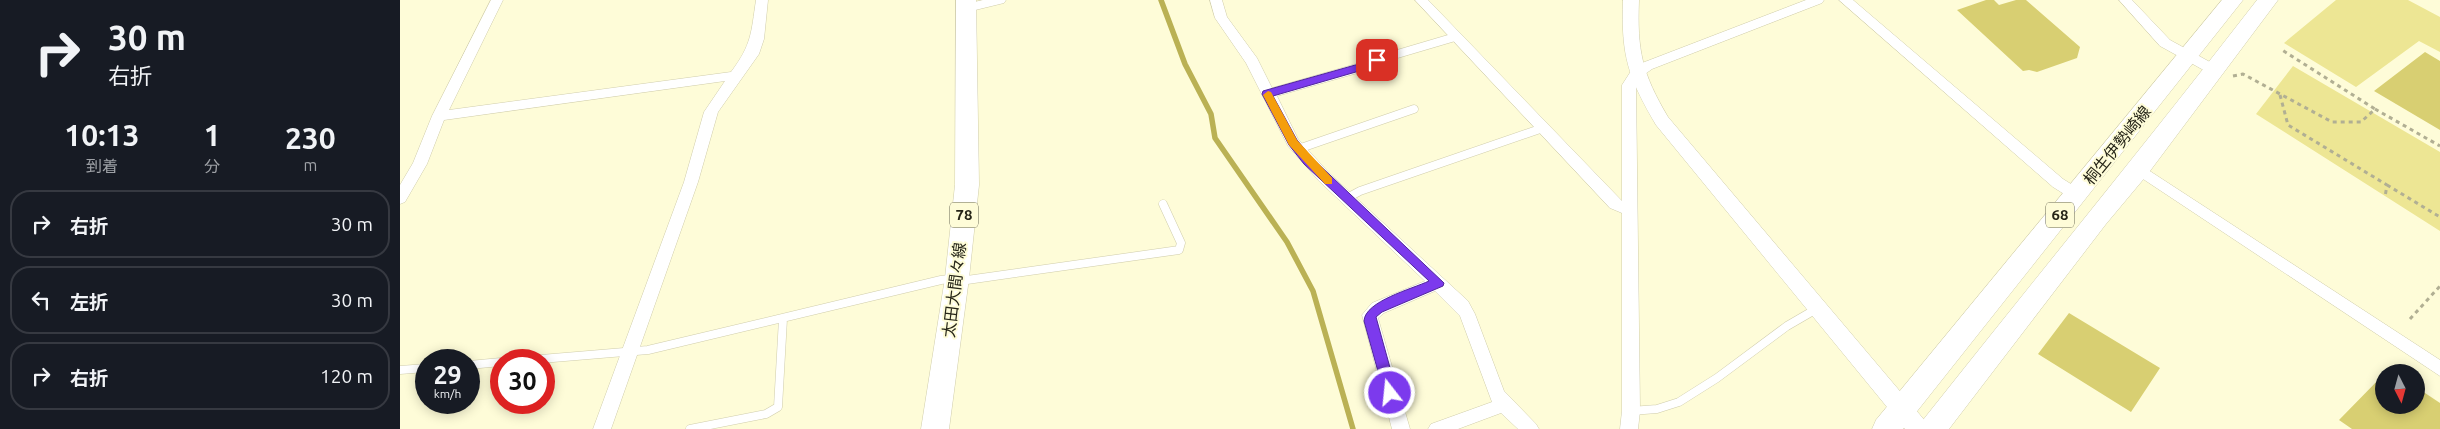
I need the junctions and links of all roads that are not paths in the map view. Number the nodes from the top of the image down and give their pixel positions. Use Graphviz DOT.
graph roads {
  1 [pos="497,0"];
  2 [pos="762,0"];
  3 [pos="1000,0"];
  4 [pos="1216,0"];
  5 [pos="1422,0"];
  6 [pos="1631,0"];
  7 [pos="1818,0"];
  8 [pos="1845,0"];
  9 [pos="2125,0"];
  10 [pos="2233,0"];
  11 [pos="2268,0"];
  12 [pos="966,4"];
  13 [pos="1454,36"];
  14 [pos="2187,56"];
  15 [pos="1370,65"];
  16 [pos="2222,73"];
  17 [pos="1636,74"];
  18 [pos="736,77"];
  19 [pos="1267,94"];
  20 [pos="1414,109"];
  21 [pos="439,116"];
  22 [pos="1542,128"];
  23 [pos="1298,148"];
  24 [pos="2139,169"];
  25 [pos="2077,195"];
  26 [pos="400,198"];
  27 [pos="1347,198"];
  28 [pos="1163,204"];
  29 [pos="1629,209"];
  30 [pos="957,278"];
  31 [pos="1438,283"];
  32 [pos="1819,308"];
  33 [pos="783,319"];
  34 [pos="630,352"];
  35 [pos="555,358"];
  36 [pos="415,369"];
  37 [pos="2440,369"];
  38 [pos="400,370"];
  39 [pos="1504,405"];
  40 [pos="1902,409"];
  41 [pos="1631,411"];
  42 [pos="602,429"];
  43 [pos="690,429"];
  44 [pos="935,429"];
  45 [pos="1401,429"];
  46 [pos="1437,429"];
  47 [pos="1530,429"];
  48 [pos="1629,429"];
  49 [pos="1886,429"];
  50 [pos="1918,429"];
  51 [pos="1934,429"];
  1 -- 21 [label="street"];
  2 -- 18 [label="street"];
  3 -- 12 [label="street"];
  4 -- 19 [label="street"];
  5 -- 13 [label="street"];
  6 -- 17 [label="street"];
  7 -- 17 [label="street"];
  8 -- 25 [label="street"];
  9 -- 14 [label="street"];
  10 -- 14 [label="main road, 桐生伊勢崎線 / 68"];
  11 -- 16 [label="main road, 桐生伊勢崎線 / 68"];
  12 -- 30 [label="main road, 太田大間々線 / 78"];
  13 -- 15 [label="lane"];
  13 -- 22 [label="street"];
  14 -- 16 [label="street"];
  14 -- 25 [label="main road, 桐生伊勢崎線 / 68"];
  15 -- 19 [label="street"];
  16 -- 24 [label="main road, 桐生伊勢崎線 / 68"];
  17 -- 29 [label="street"];
  17 -- 32 [label="street"];
  18 -- 21 [label="street"];
  18 -- 34 [label="street"];
  19 -- 23 [label="street"];
  20 -- 23 [label="lane"];
  21 -- 26 [label="street"];
  22 -- 27 [label="lane"];
  22 -- 29 [label="street"];
  23 -- 27 [label="street"];
  24 -- 37 [label="street"];
  24 -- 51 [label="main road, 桐生伊勢崎線 / 68"];
  25 -- 40 [label="main road, 桐生伊勢崎線 / 68"];
  27 -- 31 [label="street"];
  28 -- 30 [label="lane"];
  29 -- 41 [label="street"];
  30 -- 33 [label="lane"];
  30 -- 44 [label="main road, 太田大間々線 / 78"];
  31 -- 39 [label="street"];
  31 -- 45 [label="street"];
  32 -- 40 [label="street"];
  32 -- 41 [label="lane"];
  33 -- 34 [label="lane"];
  33 -- 43 [label="lane"];
  34 -- 35 [label="lane"];
  34 -- 42 [label="street"];
  36 -- 38 [label="lane"];
  39 -- 46 [label="street"];
  39 -- 47 [label="street"];
  40 -- 49 [label="main road, 桐生伊勢崎線 / 68"];
  40 -- 50 [label="street"];
  41 -- 48 [label="street"];
}
